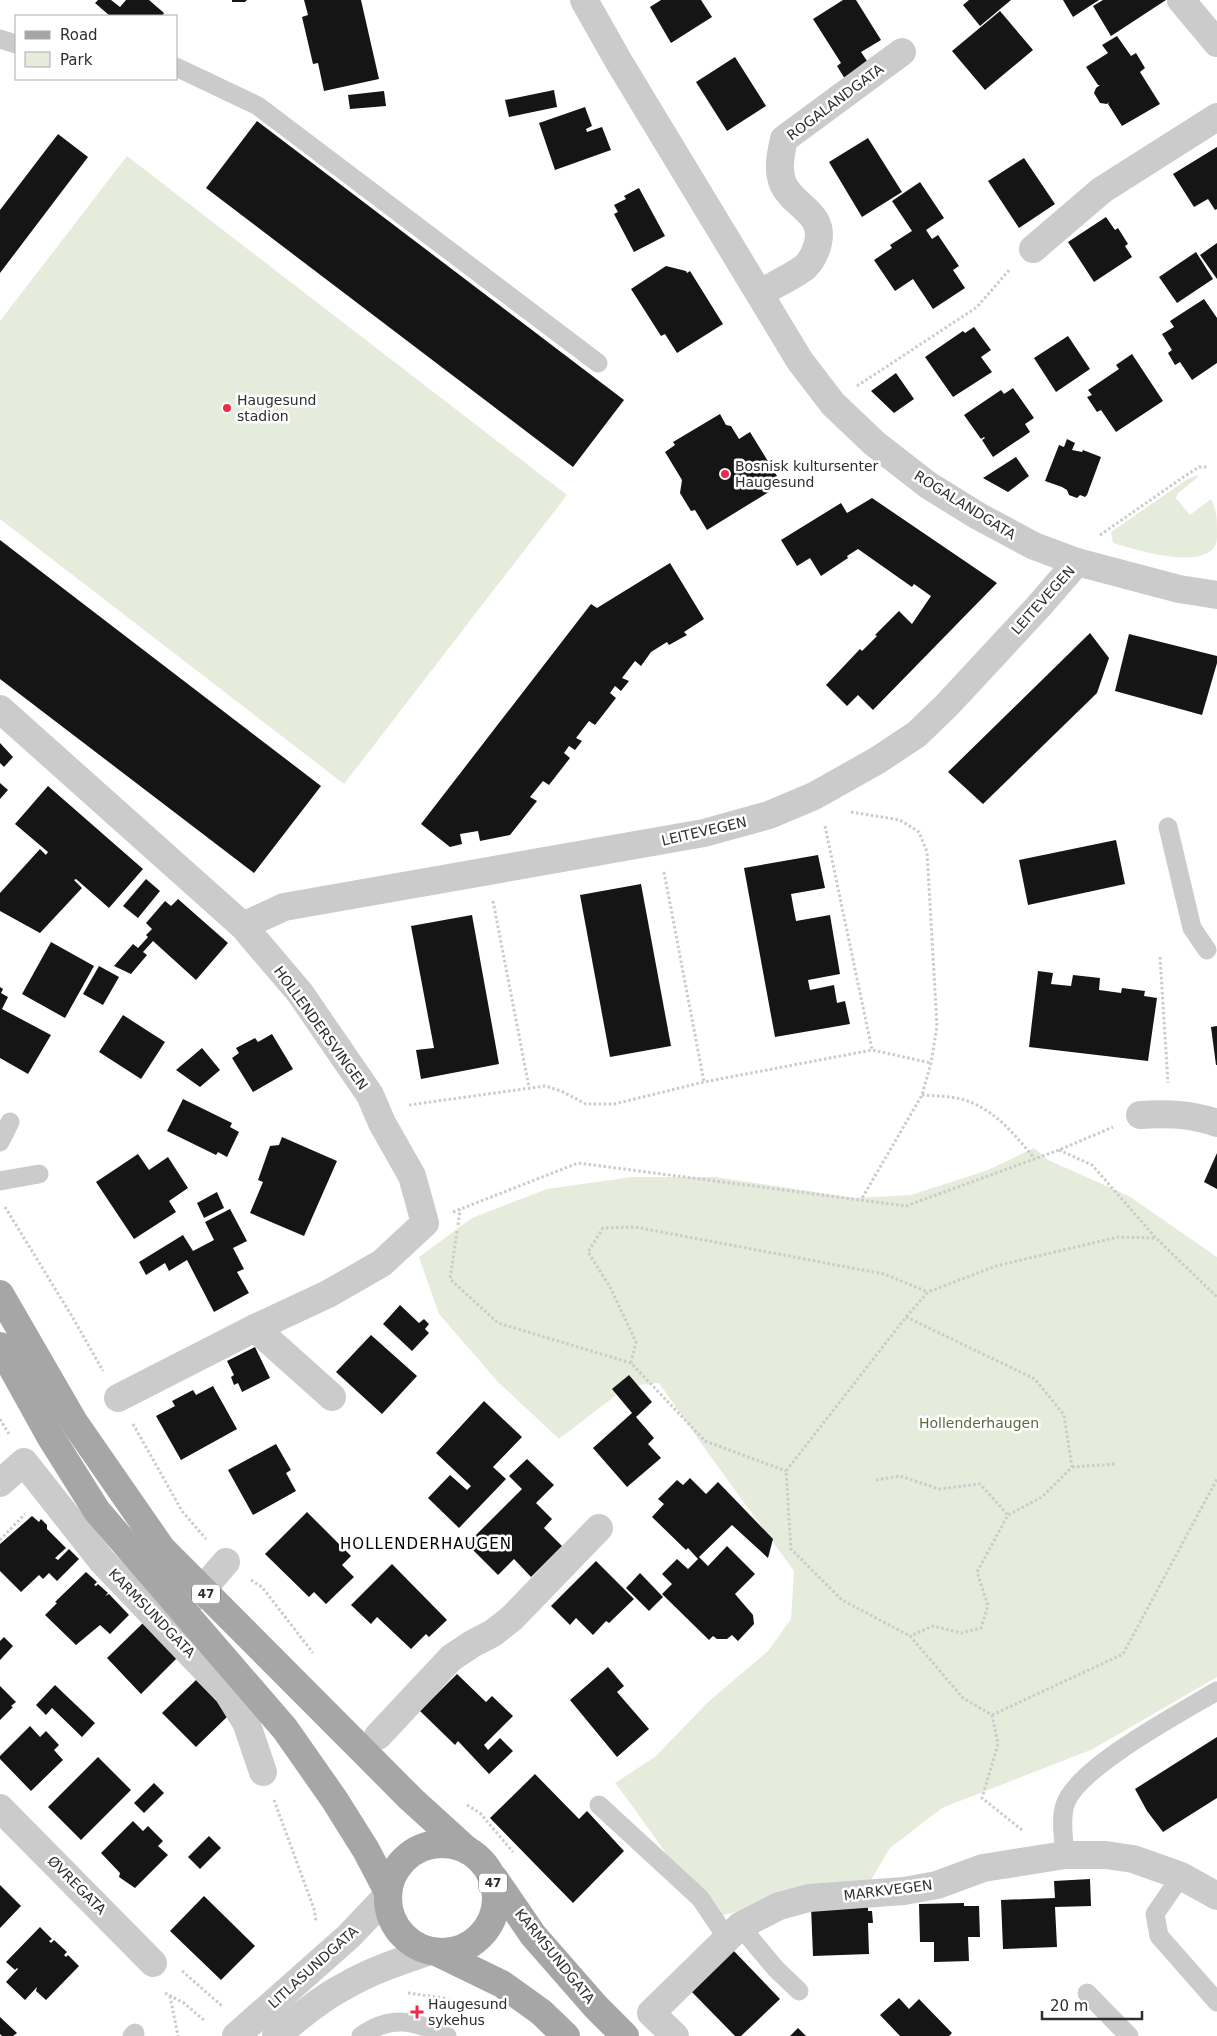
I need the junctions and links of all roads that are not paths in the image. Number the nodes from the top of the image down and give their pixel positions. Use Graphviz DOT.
graph roads {
  1 [pos="584,0"];
  2 [pos="1181,0"];
  3 [pos="0,39"];
  4 [pos="1217,42"];
  5 [pos="15,44"];
  6 [pos="902,52"];
  7 [pos="178,68"];
  8 [pos="1217,117"];
  9 [pos="1033,249"];
  10 [pos="760,293"];
  11 [pos="598,363"];
  12 [pos="1077,562"];
  13 [pos="1217,595"];
  14 [pos="0,709"];
  15 [pos="1168,827"];
  16 [pos="243,926"];
  17 [pos="1207,950"];
  18 [pos="1140,1115"];
  19 [pos="10,1122"];
  20 [pos="1217,1123"];
  21 [pos="0,1142"];
  22 [pos="39,1174"];
  23 [pos="0,1182"];
  24 [pos="0,1294"];
  25 [pos="254,1328"];
  26 [pos="0,1346"];
  27 [pos="332,1397"];
  28 [pos="118,1398"];
  29 [pos="0,1483"];
  30 [pos="599,1528"];
  31 [pos="226,1562"];
  32 [pos="202,1590"];
  33 [pos="181,1609"];
  34 [pos="1217,1691"];
  35 [pos="378,1736"];
  36 [pos="263,1772"];
  37 [pos="598,1804"];
  38 [pos="0,1808"];
  39 [pos="467,1850"];
  40 [pos="1065,1855"];
  41 [pos="490,1872"];
  42 [pos="1181,1876"];
  43 [pos="388,1894"];
  44 [pos="1217,1896"];
  45 [pos="733,1932"];
  46 [pos="433,1952"];
  47 [pos="153,1963"];
  48 [pos="799,1991"];
  49 [pos="1087,1993"];
  50 [pos="1217,2002"];
  51 [pos="236,2036"];
  52 [pos="276,2036"];
  53 [pos="361,2036"];
  54 [pos="447,2036"];
  55 [pos="566,2036"];
  56 [pos="625,2036"];
  57 [pos="675,2036"];
  58 [pos="1129,2036"];
  1 -- 10 [label="street, ROGALANDGATA"];
  2 -- 4 [label="street"];
  3 -- 5 [label="lane"];
  6 -- 10 [label="street, ROGALANDGATA"];
  7 -- 11 [label="lane"];
  8 -- 9 [label="street"];
  10 -- 12 [label="street, ROGALANDGATA"];
  12 -- 13 [label="street, ROGALANDGATA"];
  12 -- 16 [label="street, LEITEVEGEN"];
  14 -- 16 [label="street, HOLLENDERSVINGEN"];
  15 -- 17 [label="lane"];
  16 -- 25 [label="street, HOLLENDERSVINGEN"];
  18 -- 20 [label="street"];
  19 -- 21 [label="lane"];
  22 -- 23 [label="lane"];
  24 -- 32 [label="main road, 47"];
  25 -- 27 [label="street"];
  25 -- 28 [label="street"];
  26 -- 33 [label="main road, KARMSUNDGATA / 47"];
  29 -- 36 [label="street, KARMSUNDGATA"];
  30 -- 35 [label="street"];
  31 -- 32 [label="street, KARMSUNDGATA"];
  32 -- 33 [label="street, KARMSUNDGATA"];
  32 -- 39 [label="main road, 47"];
  33 -- 43 [label="main road, KARMSUNDGATA / 47"];
  34 -- 40 [label="lane"];
  37 -- 45 [label="lane"];
  38 -- 47 [label="street, ØVREGATA"];
  39 -- 41 [label="main road, 47"];
  39 -- 43 [label="main road, 47"];
  40 -- 42 [label="street, MARKVEGEN"];
  40 -- 45 [label="street, MARKVEGEN"];
  41 -- 46 [label="main road, 47"];
  41 -- 56 [label="main road, KARMSUNDGATA / 47"];
  42 -- 44 [label="street, MARKVEGEN"];
  42 -- 50 [label="lane"];
  43 -- 46 [label="main road, 47"];
  43 -- 51 [label="street, LITLASUNDGATA"];
  45 -- 48 [label="lane"];
  45 -- 57 [label="street, MARKVEGEN"];
  46 -- 52 [label="street, LITLASUNDGATA"];
  46 -- 55 [label="main road, 47"];
  49 -- 58 [label="lane"];
  53 -- 54 [label="lane"];
}
